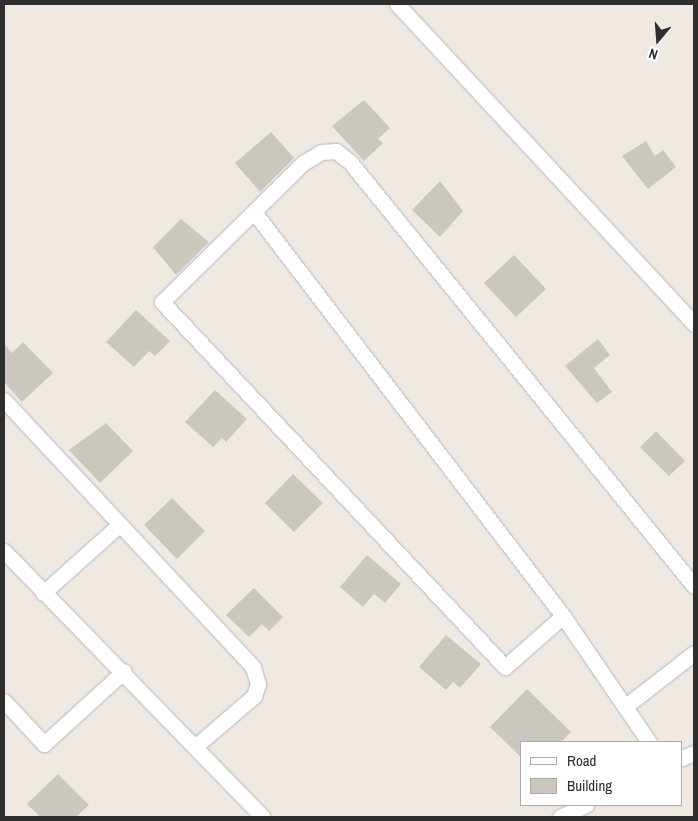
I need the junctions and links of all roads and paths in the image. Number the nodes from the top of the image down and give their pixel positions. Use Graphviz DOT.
graph roads {
  1 [pos="397,4"];
  2 [pos="254,212"];
  3 [pos="694,324"];
  4 [pos="4,400"];
  5 [pos="119,525"];
  6 [pos="4,551"];
  7 [pos="694,586"];
  8 [pos="43,593"];
  9 [pos="563,616"];
  10 [pos="694,653"];
  11 [pos="124,672"];
  12 [pos="4,701"];
  13 [pos="627,705"];
  14 [pos="648,741"];
  15 [pos="196,746"];
  16 [pos="584,806"];
  17 [pos="263,817"];
  18 [pos="560,817"];
  1 -- 3 [label="street"];
  2 -- 7 [label="street"];
  2 -- 9 [label="street"];
  2 -- 9 [label="street"];
  4 -- 5 [label="street"];
  5 -- 8 [label="street"];
  5 -- 15 [label="street"];
  6 -- 8 [label="street"];
  8 -- 11 [label="street"];
  9 -- 13 [label="street"];
  10 -- 13 [label="street"];
  11 -- 12 [label="street"];
  11 -- 15 [label="street"];
  13 -- 14 [label="street"];
  15 -- 17 [label="street"];
  16 -- 18 [label="street"];
}
